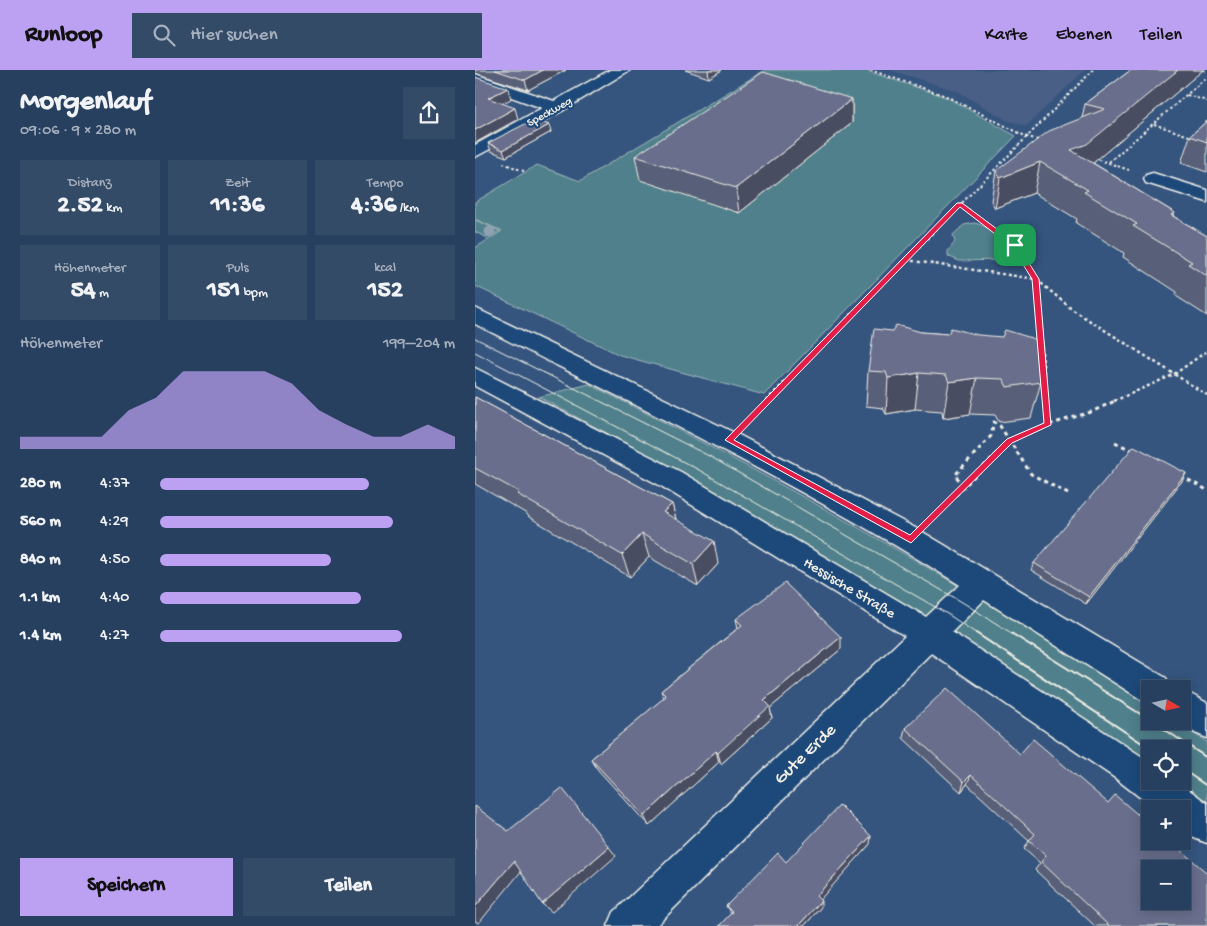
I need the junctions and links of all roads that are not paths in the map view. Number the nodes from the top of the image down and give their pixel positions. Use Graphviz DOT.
graph roads {
  1 [pos="623,70"];
  2 [pos="475,79"];
  3 [pos="556,107"];
  4 [pos="475,152"];
  5 [pos="1153,179"];
  6 [pos="1207,196"];
  7 [pos="475,315"];
  8 [pos="475,376"];
  9 [pos="983,582"];
  10 [pos="930,635"];
  11 [pos="1141,681"];
  12 [pos="1191,711"];
  13 [pos="1207,722"];
  14 [pos="1207,825"];
  15 [pos="628,926"];
  1 -- 3 [label="street, Speckweg"];
  2 -- 3 [label="street"];
  3 -- 4 [label="street, Speckweg"];
  5 -- 6 [label="street"];
  7 -- 9 [label="street"];
  8 -- 10 [label="street, Hessische Straße"];
  9 -- 10 [label="street, Gute Erde"];
  9 -- 11 [label="street"];
  10 -- 14 [label="street, Hessische Straße"];
  10 -- 15 [label="street, Gute Erde"];
  12 -- 13 [label="street"];
}
